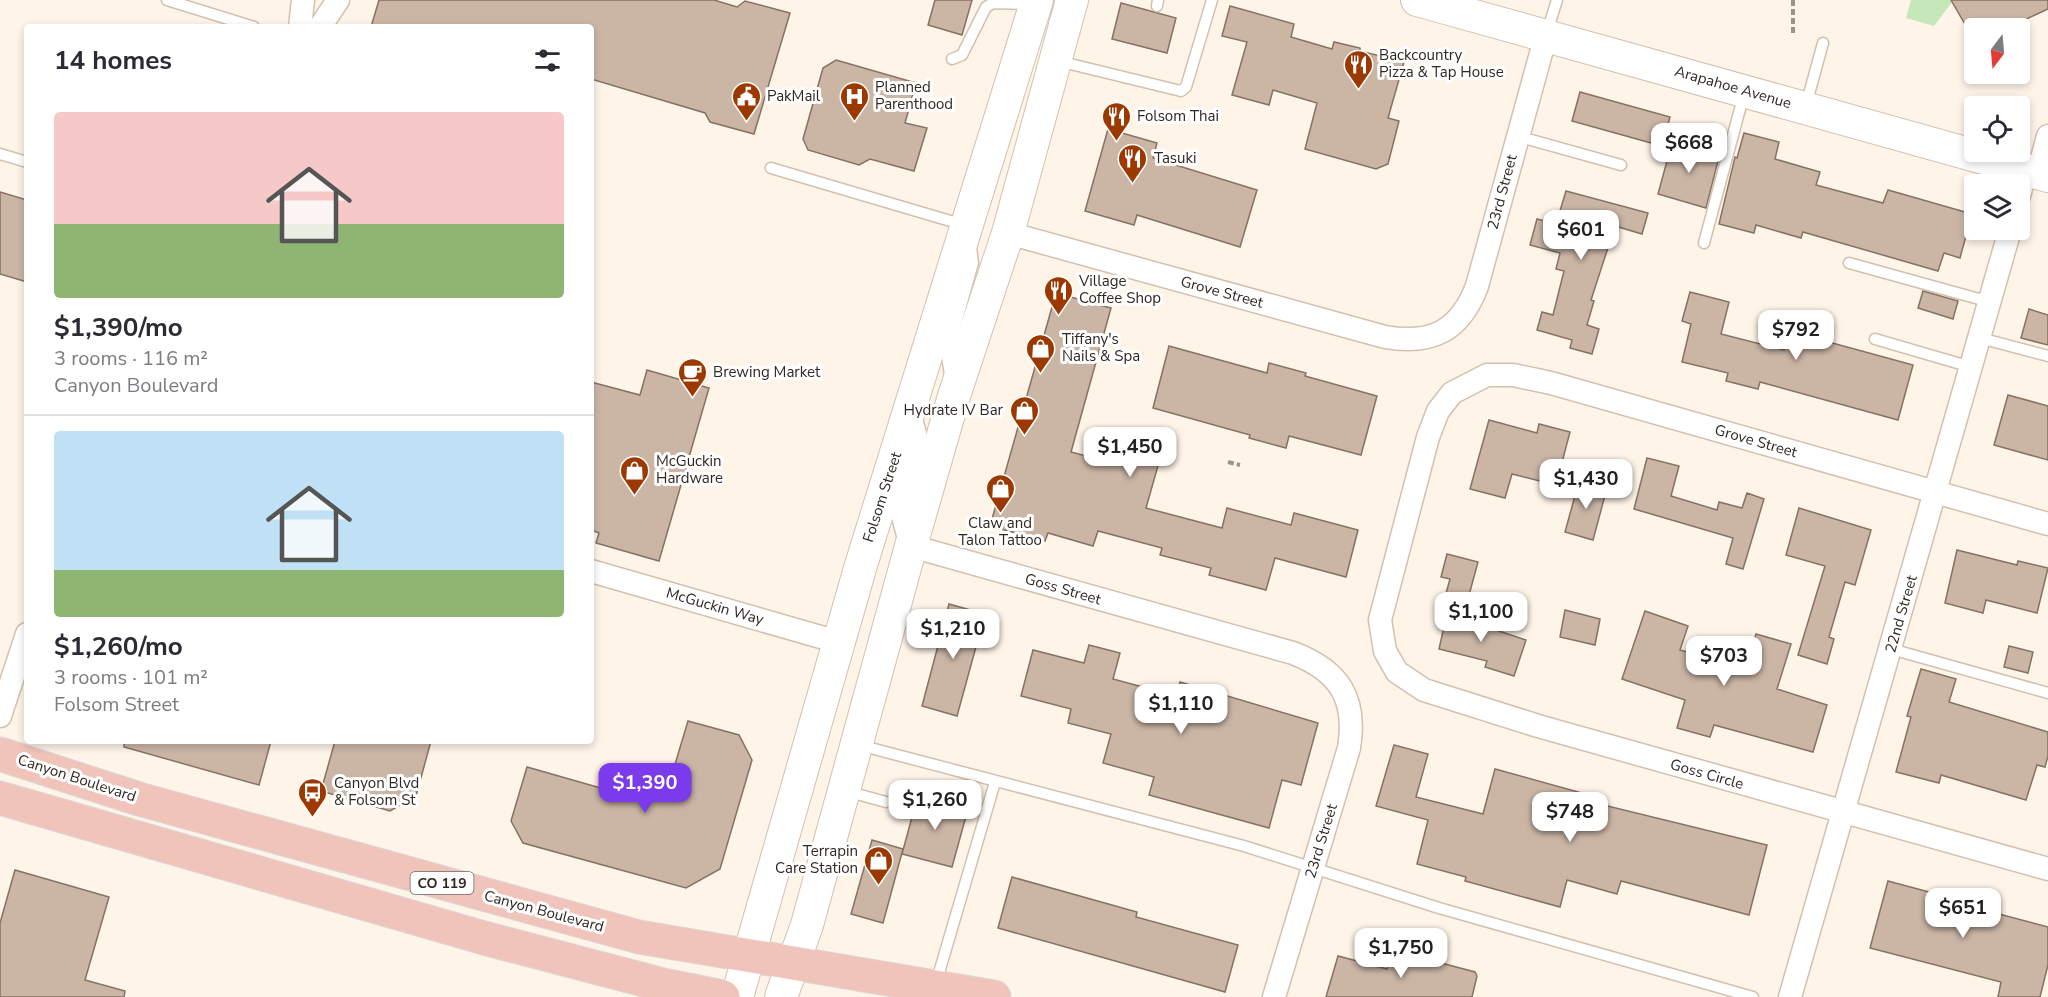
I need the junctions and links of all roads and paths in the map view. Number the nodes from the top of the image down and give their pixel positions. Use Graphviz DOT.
graph roads {
  1 [pos="167,0"];
  2 [pos="303,0"];
  3 [pos="338,0"];
  4 [pos="1072,0"];
  5 [pos="1212,0"];
  6 [pos="1557,0"];
  7 [pos="1793,0"];
  8 [pos="1422,1"];
  9 [pos="1036,2"];
  10 [pos="244,24"];
  11 [pos="300,24"];
  12 [pos="322,24"];
  13 [pos="1546,35"];
  14 [pos="1793,35"];
  15 [pos="1823,43"];
  16 [pos="952,59"];
  17 [pos="1055,61"];
  18 [pos="1745,91"];
  19 [pos="1805,108"];
  20 [pos="1517,136"];
  21 [pos="2048,136"];
  22 [pos="0,153"];
  23 [pos="24,161"];
  24 [pos="1621,165"];
  25 [pos="771,168"];
  26 [pos="2033,179"];
  27 [pos="967,226"];
  28 [pos="1008,233"];
  29 [pos="2007,240"];
  30 [pos="1704,243"];
  31 [pos="1849,263"];
  32 [pos="1989,302"];
  33 [pos="1437,335"];
  34 [pos="1980,338"];
  35 [pos="1875,339"];
  36 [pos="2048,356"];
  37 [pos="1971,367"];
  38 [pos="954,396"];
  39 [pos="909,412"];
  40 [pos="1228,462"];
  41 [pos="1240,465"];
  42 [pos="1936,494"];
  43 [pos="2048,524"];
  44 [pos="911,546"];
  45 [pos="594,572"];
  46 [pos="838,642"];
  47 [pos="24,643"];
  48 [pos="1384,649"];
  49 [pos="1891,649"];
  50 [pos="1340,686"];
  51 [pos="2048,693"];
  52 [pos="0,716"];
  53 [pos="857,744"];
  54 [pos="0,754"];
  55 [pos="995,782"];
  56 [pos="844,790"];
  57 [pos="0,798"];
  58 [pos="886,802"];
  59 [pos="1843,813"];
  60 [pos="1313,867"];
  61 [pos="2048,869"];
  62 [pos="748,957"];
  63 [pos="793,964"];
  64 [pos="935,987"];
  65 [pos="723,997"];
  66 [pos="737,997"];
  67 [pos="781,997"];
  68 [pos="994,997"];
  69 [pos="1274,997"];
  70 [pos="1753,997"];
  71 [pos="1790,997"];
  1 -- 10 [label="lane"];
  2 -- 11 [label="street"];
  3 -- 12 [label="street"];
  4 -- 17 [label="main road"];
  5 -- 17 [label="lane"];
  6 -- 13 [label="lane"];
  7 -- 14 [label="path"];
  8 -- 13 [label="main road, Arapahoe Avenue"];
  9 -- 16 [label="lane"];
  9 -- 27 [label="main road, Folsom Street"];
  13 -- 18 [label="main road, Arapahoe Avenue"];
  13 -- 20 [label="street, 23rd Street"];
  15 -- 19 [label="lane"];
  17 -- 28 [label="main road"];
  18 -- 19 [label="main road, Arapahoe Avenue"];
  18 -- 30 [label="lane"];
  19 -- 26 [label="main road, Arapahoe Avenue"];
  20 -- 24 [label="lane"];
  20 -- 33 [label="street, 23rd Street"];
  21 -- 26 [label="street"];
  22 -- 23 [label="lane"];
  25 -- 27 [label="lane"];
  27 -- 38 [label="lane"];
  27 -- 39 [label="main road, Folsom Street"];
  28 -- 33 [label="street, Grove Street"];
  28 -- 38 [label="main road"];
  29 -- 32 [label="street, 22nd Street"];
  31 -- 32 [label="lane"];
  32 -- 34 [label="street, 22nd Street"];
  34 -- 36 [label="lane"];
  34 -- 37 [label="street, 22nd Street"];
  35 -- 37 [label="lane"];
  37 -- 42 [label="street, 22nd Street"];
  38 -- 44 [label="main road"];
  39 -- 44 [label="street"];
  39 -- 46 [label="main road, Folsom Street"];
  40 -- 41 [label="path"];
  42 -- 43 [label="street, Grove Street"];
  42 -- 48 [label="street, Grove Street"];
  42 -- 49 [label="street, 22nd Street"];
  44 -- 50 [label="street, Goss Street"];
  44 -- 53 [label="main road"];
  45 -- 46 [label="street, McGuckin Way"];
  46 -- 62 [label="main road, Folsom Street"];
  47 -- 52 [label="street"];
  48 -- 59 [label="street, Goss Circle"];
  49 -- 51 [label="lane"];
  49 -- 59 [label="street, 22nd Street"];
  50 -- 60 [label="street, 23rd Street"];
  53 -- 55 [label="lane"];
  53 -- 56 [label="main road"];
  54 -- 62 [label="main road, Canyon Boulevard / CO 119"];
  55 -- 60 [label="lane"];
  55 -- 64 [label="lane"];
  56 -- 58 [label="lane"];
  56 -- 63 [label="main road"];
  57 -- 65 [label="main road"];
  59 -- 61 [label="street, Goss Circle"];
  59 -- 71 [label="street, 22nd Street"];
  60 -- 69 [label="street, 23rd Street"];
  60 -- 70 [label="lane"];
  62 -- 63 [label="main road, Canyon Boulevard / CO 119"];
  62 -- 66 [label="main road, Folsom Street"];
  63 -- 64 [label="main road, Canyon Boulevard / CO 119"];
  63 -- 67 [label="main road"];
  64 -- 68 [label="main road, Canyon Boulevard / CO 119"];
}
